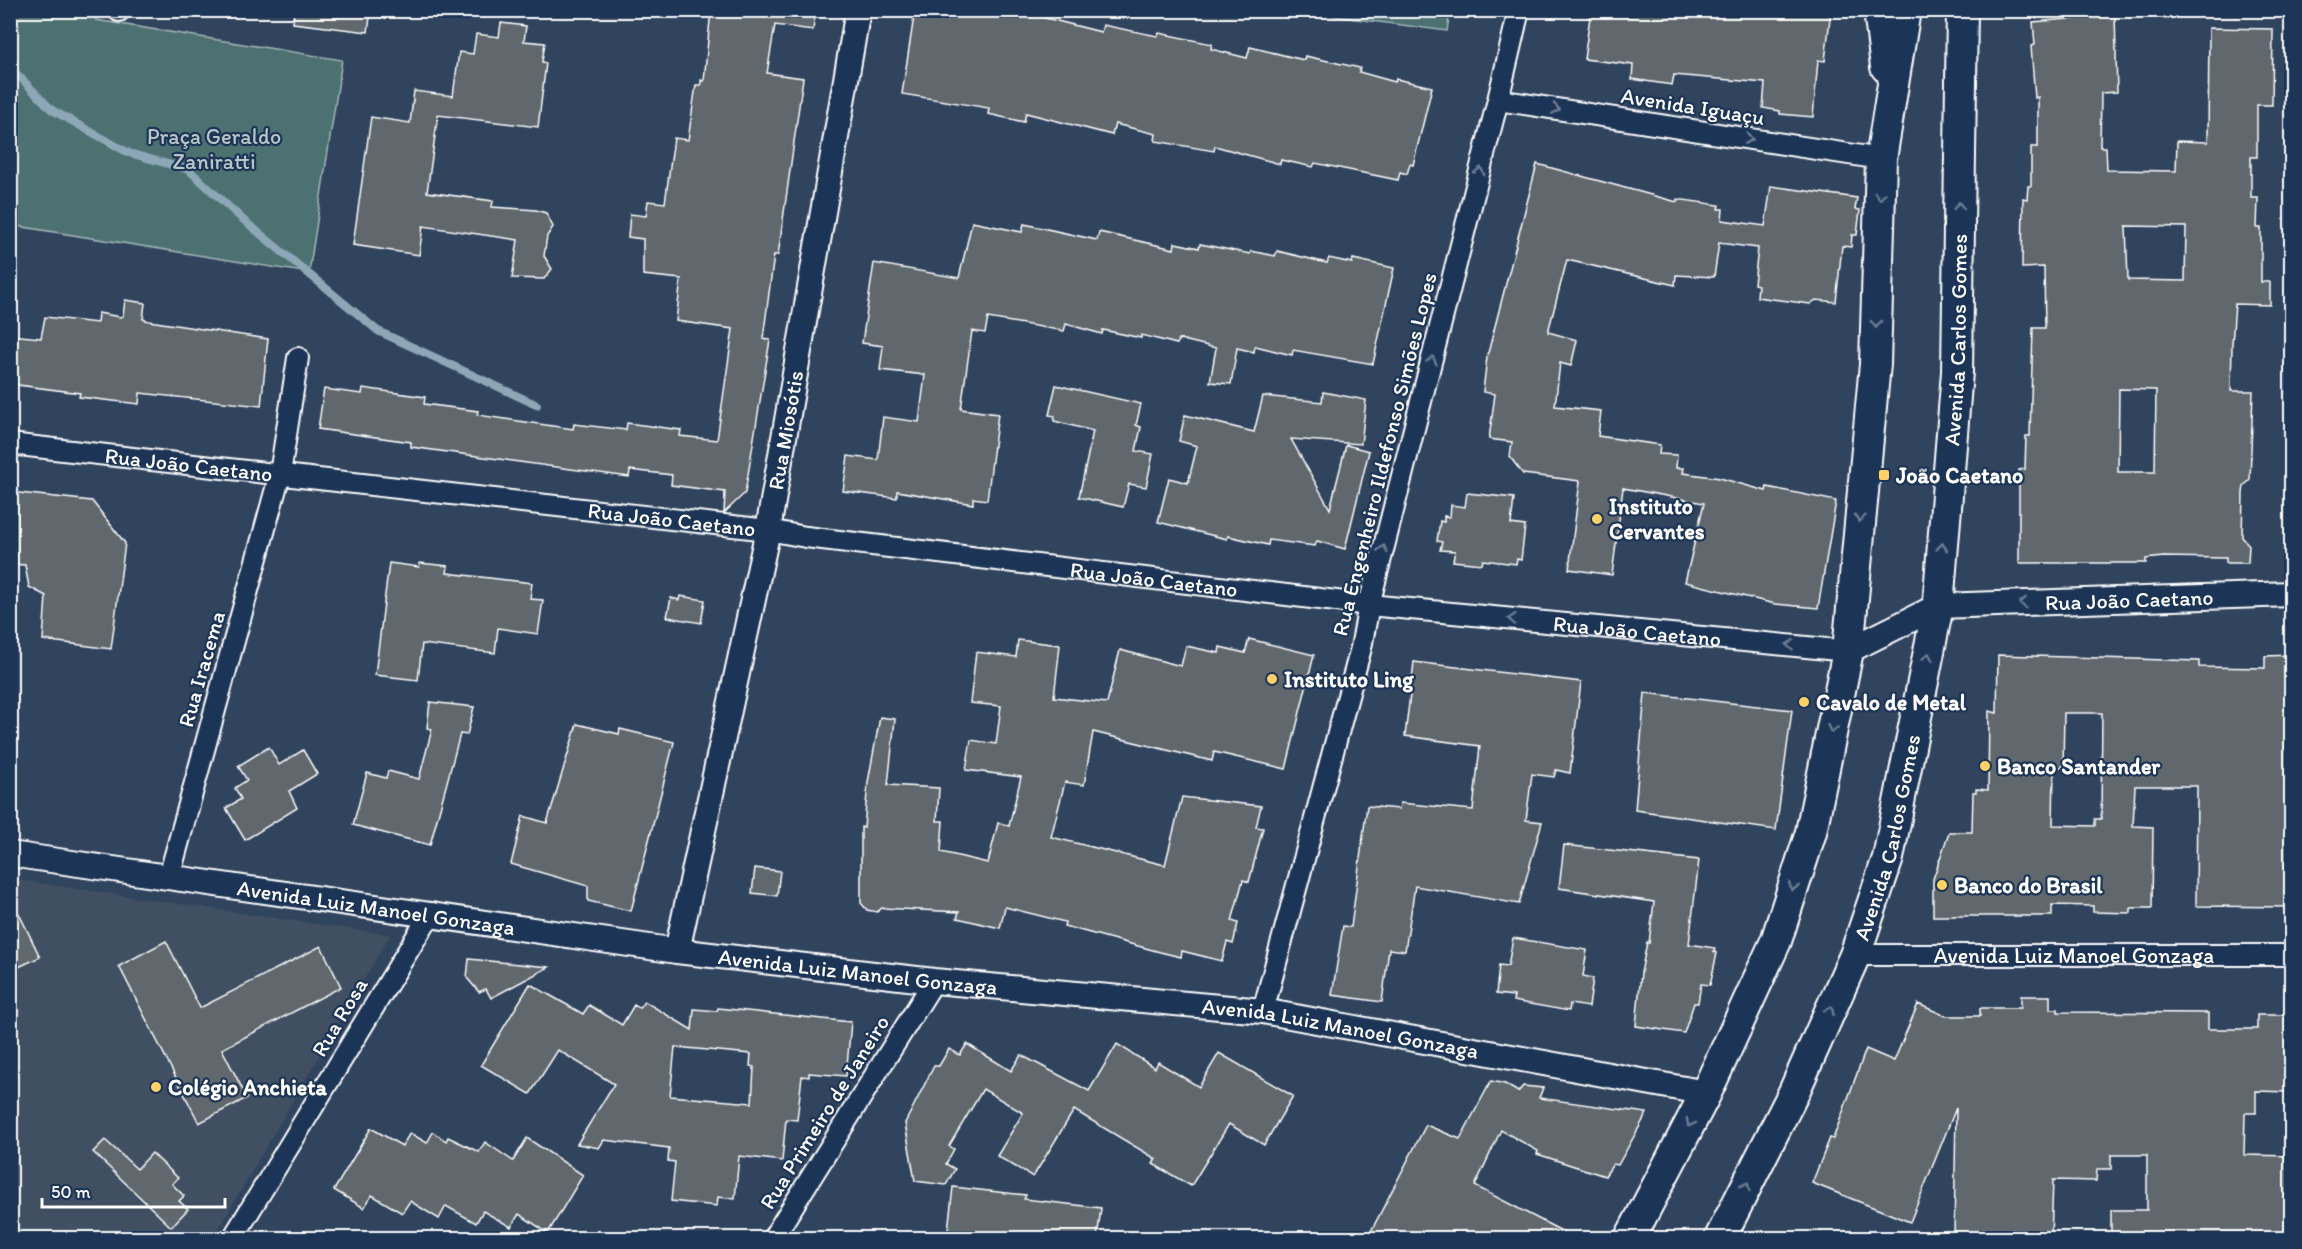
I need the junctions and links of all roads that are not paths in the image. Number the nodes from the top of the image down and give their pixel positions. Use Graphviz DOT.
graph roads {
  1 [pos="858,10"];
  2 [pos="1518,10"];
  3 [pos="1880,10"];
  4 [pos="1905,10"];
  5 [pos="1962,10"];
  6 [pos="1890,97"];
  7 [pos="1498,100"];
  8 [pos="1881,159"];
  9 [pos="298,358"];
  10 [pos="10,444"];
  11 [pos="280,474"];
  12 [pos="768,530"];
  13 [pos="2292,594"];
  14 [pos="1369,605"];
  15 [pos="1938,606"];
  16 [pos="1848,651"];
  17 [pos="10,854"];
  18 [pos="168,876"];
  19 [pos="431,913"];
  20 [pos="677,951"];
  21 [pos="1856,955"];
  22 [pos="2292,955"];
  23 [pos="934,981"];
  24 [pos="1263,1011"];
  25 [pos="1706,1093"];
  26 [pos="233,1239"];
  27 [pos="773,1239"];
  28 [pos="1630,1239"];
  29 [pos="1720,1239"];
  1 -- 12 [label="street, Rua Miosótis"];
  2 -- 7 [label="street, Rua Engenheiro Ildefonso Simões Lopes"];
  3 -- 6 [label="main road"];
  4 -- 6 [label="main road"];
  15 -- 5 [label="main road, Avenida Carlos Gomes, one-way"];
  6 -- 8 [label="main road"];
  7 -- 8 [label="street, Avenida Iguaçu, one-way"];
  14 -- 7 [label="street, Rua Engenheiro Ildefonso Simões Lopes, one-way"];
  8 -- 16 [label="main road, one-way"];
  9 -- 11 [label="street, Rua Iracema"];
  10 -- 11 [label="street, Rua João Caetano"];
  11 -- 12 [label="street, Rua João Caetano"];
  11 -- 18 [label="street, Rua Iracema"];
  12 -- 14 [label="street, Rua João Caetano"];
  12 -- 20 [label="street, Rua Miosótis"];
  13 -- 15 [label="street, Rua João Caetano, one-way"];
  16 -- 14 [label="street, Rua João Caetano, one-way"];
  14 -- 24 [label="street, Rua Engenheiro Ildefonso Simões Lopes"];
  15 -- 16 [label="street, Rua João Caetano"];
  21 -- 15 [label="main road, Avenida Carlos Gomes, one-way"];
  16 -- 25 [label="main road, one-way"];
  17 -- 18 [label="street, Avenida Luiz Manoel Gonzaga"];
  18 -- 19 [label="street, Avenida Luiz Manoel Gonzaga"];
  19 -- 20 [label="street, Avenida Luiz Manoel Gonzaga"];
  19 -- 26 [label="street, Rua Rosa"];
  20 -- 23 [label="street, Avenida Luiz Manoel Gonzaga"];
  21 -- 22 [label="street, Avenida Luiz Manoel Gonzaga"];
  29 -- 21 [label="main road, Avenida Carlos Gomes, one-way"];
  23 -- 24 [label="street, Avenida Luiz Manoel Gonzaga"];
  23 -- 27 [label="street, Rua Primeiro de Janeiro"];
  24 -- 25 [label="street, Avenida Luiz Manoel Gonzaga"];
  25 -- 28 [label="main road, one-way"];
}
